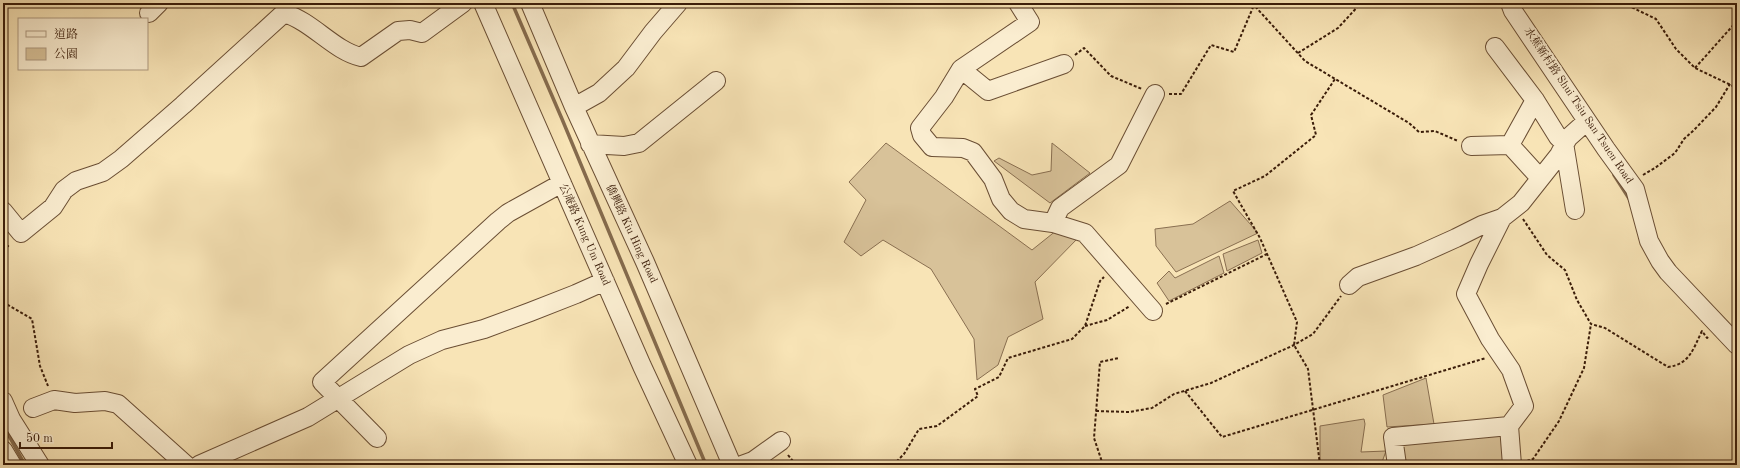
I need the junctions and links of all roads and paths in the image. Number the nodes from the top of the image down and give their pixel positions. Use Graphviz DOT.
graph roads {
  1 [pos="463,3"];
  2 [pos="483,3"];
  3 [pos="678,3"];
  4 [pos="1018,3"];
  5 [pos="1361,3"];
  6 [pos="1510,3"];
  7 [pos="1623,3"];
  8 [pos="531,4"];
  9 [pos="1253,4"];
  10 [pos="1737,21"];
  11 [pos="1495,47"];
  12 [pos="1298,53"];
  13 [pos="1064,64"];
  14 [pos="1695,68"];
  15 [pos="961,69"];
  16 [pos="1335,79"];
  17 [pos="716,81"];
  18 [pos="1730,84"];
  19 [pos="1737,88"];
  20 [pos="1155,94"];
  21 [pos="1535,100"];
  22 [pos="574,107"];
  23 [pos="1586,122"];
  24 [pos="1566,141"];
  25 [pos="590,144"];
  26 [pos="1510,145"];
  27 [pos="1470,146"];
  28 [pos="1540,178"];
  29 [pos="1628,180"];
  30 [pos="562,183"];
  31 [pos="1521,203"];
  32 [pos="1575,210"];
  33 [pos="3,211"];
  34 [pos="1502,218"];
  35 [pos="1053,223"];
  36 [pos="1267,254"];
  37 [pos="1115,267"];
  38 [pos="605,281"];
  39 [pos="1349,285"];
  40 [pos="3,302"];
  41 [pos="1148,305"];
  42 [pos="1591,324"];
  43 [pos="1085,326"];
  44 [pos="1711,335"];
  45 [pos="1490,339"];
  46 [pos="1294,345"];
  47 [pos="1737,345"];
  48 [pos="1119,358"];
  49 [pos="1185,391"];
  50 [pos="340,398"];
  51 [pos="54,400"];
  52 [pos="3,401"];
  53 [pos="33,408"];
  54 [pos="1313,410"];
  55 [pos="1096,411"];
  56 [pos="1508,426"];
  57 [pos="377,438"];
  58 [pos="782,441"];
  59 [pos="247,444"];
  60 [pos="3,450"];
  61 [pos="1512,464"];
  62 [pos="12,465"];
  63 [pos="40,465"];
  64 [pos="186,465"];
  65 [pos="199,465"];
  66 [pos="225,465"];
  67 [pos="688,465"];
  68 [pos="732,465"];
  69 [pos="742,465"];
  70 [pos="893,465"];
  71 [pos="1103,465"];
  72 [pos="1320,465"];
  73 [pos="1397,465"];
  1 -- 33 [label="street"];
  2 -- 30 [label="street, 公庵路 Kung Um Road"];
  3 -- 22 [label="street"];
  4 -- 15 [label="street"];
  5 -- 12 [label="path"];
  6 -- 23 [label="street, 水蕉新村路 Shui Tsiu San Tsuen Road"];
  7 -- 14 [label="path"];
  8 -- 22 [label="street, 僑興路 Kiu Hing Road"];
  9 -- 12 [label="path"];
  9 -- 20 [label="path"];
  10 -- 14 [label="path"];
  11 -- 21 [label="street"];
  12 -- 16 [label="path"];
  13 -- 15 [label="street"];
  13 -- 20 [label="path"];
  14 -- 18 [label="path"];
  15 -- 35 [label="street"];
  16 -- 27 [label="path"];
  16 -- 36 [label="path"];
  17 -- 25 [label="street"];
  18 -- 19 [label="path"];
  18 -- 29 [label="path"];
  20 -- 35 [label="street"];
  21 -- 24 [label="street"];
  21 -- 26 [label="street"];
  22 -- 25 [label="street, 僑興路 Kiu Hing Road"];
  23 -- 24 [label="street"];
  23 -- 29 [label="street, 水蕉新村路 Shui Tsiu San Tsuen Road"];
  24 -- 28 [label="street"];
  24 -- 32 [label="street"];
  25 -- 68 [label="street, 僑興路 Kiu Hing Road"];
  26 -- 27 [label="street"];
  26 -- 28 [label="street"];
  28 -- 31 [label="street"];
  29 -- 47 [label="street, 水蕉新村路 Shui Tsiu San Tsuen Road"];
  30 -- 38 [label="street, 公庵路 Kung Um Road"];
  30 -- 50 [label="street"];
  31 -- 34 [label="street"];
  31 -- 42 [label="path"];
  34 -- 39 [label="street"];
  34 -- 45 [label="street"];
  35 -- 37 [label="street"];
  36 -- 41 [label="path"];
  36 -- 46 [label="path"];
  37 -- 41 [label="street"];
  37 -- 43 [label="path"];
  38 -- 50 [label="street"];
  38 -- 67 [label="street, 公庵路 Kung Um Road"];
  39 -- 46 [label="path"];
  40 -- 51 [label="path"];
  41 -- 43 [label="path"];
  42 -- 44 [label="path"];
  42 -- 61 [label="path"];
  43 -- 70 [label="path"];
  45 -- 54 [label="path"];
  45 -- 56 [label="street"];
  46 -- 49 [label="path"];
  46 -- 54 [label="path"];
  48 -- 55 [label="path"];
  49 -- 54 [label="path"];
  49 -- 55 [label="path"];
  50 -- 57 [label="street"];
  50 -- 59 [label="street"];
  51 -- 53 [label="street"];
  51 -- 64 [label="street"];
  52 -- 63 [label="street"];
  54 -- 72 [label="path"];
  55 -- 71 [label="path"];
  56 -- 61 [label="street"];
  56 -- 73 [label="street"];
  58 -- 69 [label="street"];
  59 -- 65 [label="street"];
  59 -- 66 [label="street"];
  60 -- 62 [label="street"];
}
